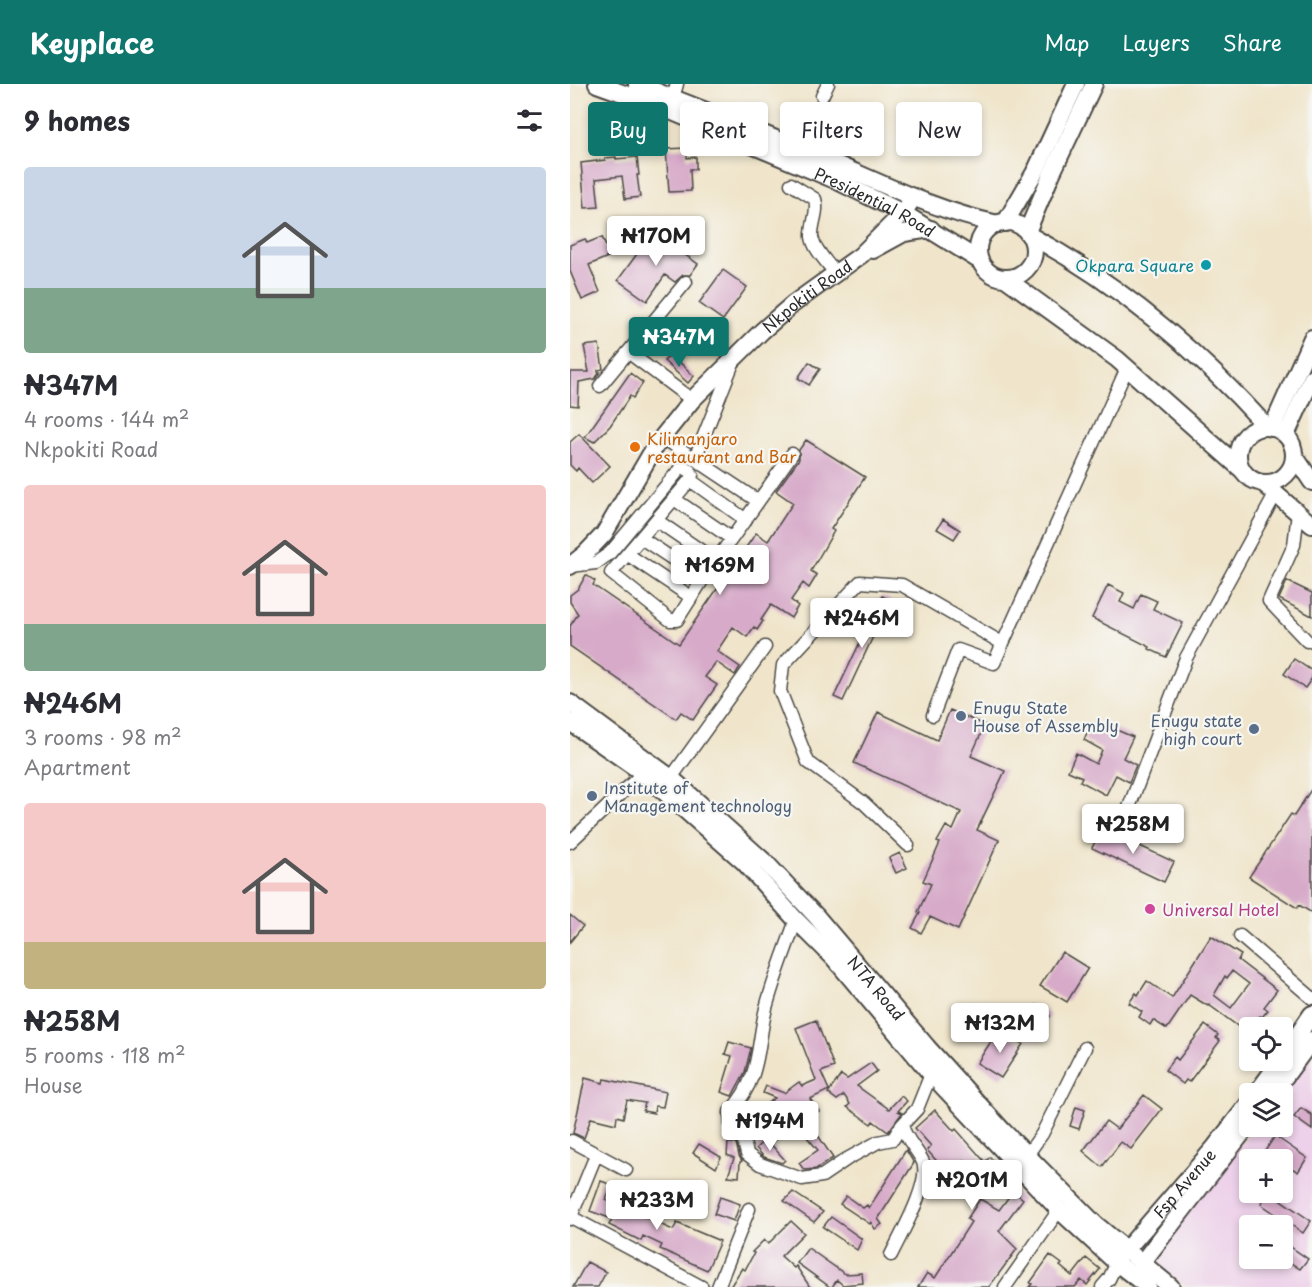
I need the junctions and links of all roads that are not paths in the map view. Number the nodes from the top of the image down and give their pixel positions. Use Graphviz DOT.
graph roads {
  1 [pos="597,84"];
  2 [pos="637,84"];
  3 [pos="1076,84"];
  4 [pos="1094,84"];
  5 [pos="675,91"];
  6 [pos="791,184"];
  7 [pos="867,196"];
  8 [pos="914,197"];
  9 [pos="903,213"];
  10 [pos="1002,223"];
  11 [pos="931,229"];
  12 [pos="1028,233"];
  13 [pos="876,238"];
  14 [pos="861,255"];
  15 [pos="980,261"];
  16 [pos="835,273"];
  17 [pos="1005,278"];
  18 [pos="686,282"];
  19 [pos="1312,338"];
  20 [pos="628,352"];
  21 [pos="736,356"];
  22 [pos="1127,368"];
  23 [pos="1312,378"];
  24 [pos="600,386"];
  25 [pos="692,400"];
  26 [pos="1275,430"];
  27 [pos="662,437"];
  28 [pos="792,454"];
  29 [pos="1294,455"];
  30 [pos="694,458"];
  31 [pos="1240,468"];
  32 [pos="690,480"];
  33 [pos="1312,482"];
  34 [pos="1269,489"];
  35 [pos="674,499"];
  36 [pos="758,501"];
  37 [pos="1307,517"];
  38 [pos="656,520"];
  39 [pos="746,520"];
  40 [pos="640,538"];
  41 [pos="731,538"];
  42 [pos="627,554"];
  43 [pos="716,561"];
  44 [pos="570,566"];
  45 [pos="703,579"];
  46 [pos="691,597"];
  47 [pos="1307,641"];
  48 [pos="1002,643"];
  49 [pos="765,647"];
  50 [pos="570,703"];
  51 [pos="933,715"];
  52 [pos="570,722"];
  53 [pos="643,773"];
  54 [pos="671,778"];
  55 [pos="1123,824"];
  56 [pos="570,842"];
  57 [pos="908,845"];
  58 [pos="796,920"];
  59 [pos="1240,936"];
  60 [pos="1312,998"];
  61 [pos="1312,1014"];
  62 [pos="1312,1040"];
  63 [pos="1293,1042"];
  64 [pos="1084,1048"];
  65 [pos="931,1074"];
  66 [pos="1280,1083"];
  67 [pos="1239,1116"];
  68 [pos="902,1125"];
  69 [pos="1239,1137"];
  70 [pos="572,1141"];
  71 [pos="596,1155"];
  72 [pos="1027,1155"];
  73 [pos="626,1170"];
  74 [pos="749,1209"];
  75 [pos="1059,1210"];
  76 [pos="570,1218"];
  77 [pos="891,1255"];
  78 [pos="1120,1256"];
  79 [pos="1135,1268"];
  80 [pos="1105,1283"];
  81 [pos="702,1287"];
  82 [pos="718,1287"];
  83 [pos="1005,1287"];
  84 [pos="1149,1287"];
  85 [pos="1171,1287"];
  1 -- 7 [label="main road, Presidential Road"];
  2 -- 5 [label="main road, Presidential Road"];
  3 -- 10 [label="main road"];
  4 -- 12 [label="main road"];
  5 -- 8 [label="main road, Presidential Road"];
  6 -- 16 [label="street"];
  7 -- 9 [label="main road, Presidential Road"];
  7 -- 13 [label="main road"];
  8 -- 9 [label="main road, Nkpokiti Road"];
  8 -- 10 [label="main road, Presidential Road"];
  9 -- 11 [label="main road, Presidential Road"];
  9 -- 13 [label="main road, Nkpokiti Road"];
  10 -- 12 [label="main road"];
  10 -- 15 [label="main road"];
  11 -- 14 [label="main road"];
  11 -- 15 [label="main road, Presidential Road"];
  12 -- 17 [label="main road"];
  12 -- 26 [label="main road"];
  13 -- 14 [label="main road, Nkpokiti Road"];
  14 -- 16 [label="main road, Nkpokiti Road"];
  15 -- 17 [label="main road"];
  16 -- 21 [label="main road, Nkpokiti Road"];
  17 -- 22 [label="main road"];
  18 -- 20 [label="street"];
  19 -- 26 [label="main road"];
  20 -- 24 [label="street"];
  20 -- 25 [label="street"];
  21 -- 25 [label="main road, Nkpokiti Road"];
  21 -- 30 [label="street"];
  22 -- 31 [label="main road"];
  22 -- 48 [label="street"];
  23 -- 26 [label="main road"];
  25 -- 27 [label="main road, Nkpokiti Road"];
  26 -- 29 [label="main road"];
  26 -- 31 [label="main road"];
  27 -- 30 [label="street"];
  27 -- 44 [label="main road, Nkpokiti Road"];
  28 -- 36 [label="street"];
  29 -- 33 [label="main road"];
  29 -- 34 [label="main road"];
  30 -- 36 [label="street"];
  31 -- 34 [label="main road"];
  32 -- 35 [label="street"];
  32 -- 39 [label="street"];
  32 -- 44 [label="street"];
  34 -- 37 [label="main road"];
  34 -- 55 [label="street"];
  35 -- 38 [label="street"];
  35 -- 41 [label="street"];
  36 -- 39 [label="street"];
  37 -- 47 [label="street"];
  38 -- 40 [label="street"];
  38 -- 43 [label="street"];
  39 -- 41 [label="street"];
  40 -- 42 [label="street"];
  40 -- 45 [label="street"];
  41 -- 43 [label="street"];
  42 -- 46 [label="street"];
  42 -- 46 [label="street"];
  43 -- 45 [label="street"];
  45 -- 46 [label="street"];
  48 -- 51 [label="street"];
  48 -- 57 [label="street"];
  49 -- 54 [label="street"];
  50 -- 54 [label="main road, NTA Road"];
  52 -- 53 [label="main road, NTA Road"];
  53 -- 56 [label="street"];
  53 -- 58 [label="main road, NTA Road"];
  54 -- 72 [label="main road, NTA Road"];
  58 -- 65 [label="main road, NTA Road"];
  58 -- 68 [label="street"];
  59 -- 60 [label="street"];
  61 -- 63 [label="main road"];
  62 -- 66 [label="main road"];
  64 -- 72 [label="street"];
  65 -- 68 [label="street"];
  65 -- 75 [label="main road, NTA Road"];
  67 -- 78 [label="main road, Fsp Avenue"];
  68 -- 77 [label="street"];
  69 -- 79 [label="main road, Fsp Avenue"];
  70 -- 71 [label="street"];
  71 -- 73 [label="street"];
  71 -- 76 [label="street"];
  72 -- 78 [label="main road, NTA Road"];
  74 -- 82 [label="street"];
  75 -- 78 [label="main road, NTA Road"];
  75 -- 83 [label="street"];
  76 -- 81 [label="street"];
  78 -- 79 [label="main road, NTA Road"];
  78 -- 80 [label="street"];
  79 -- 80 [label="street"];
  79 -- 84 [label="main road, NTA Road"];
  79 -- 85 [label="main road, NTA Road"];
}
